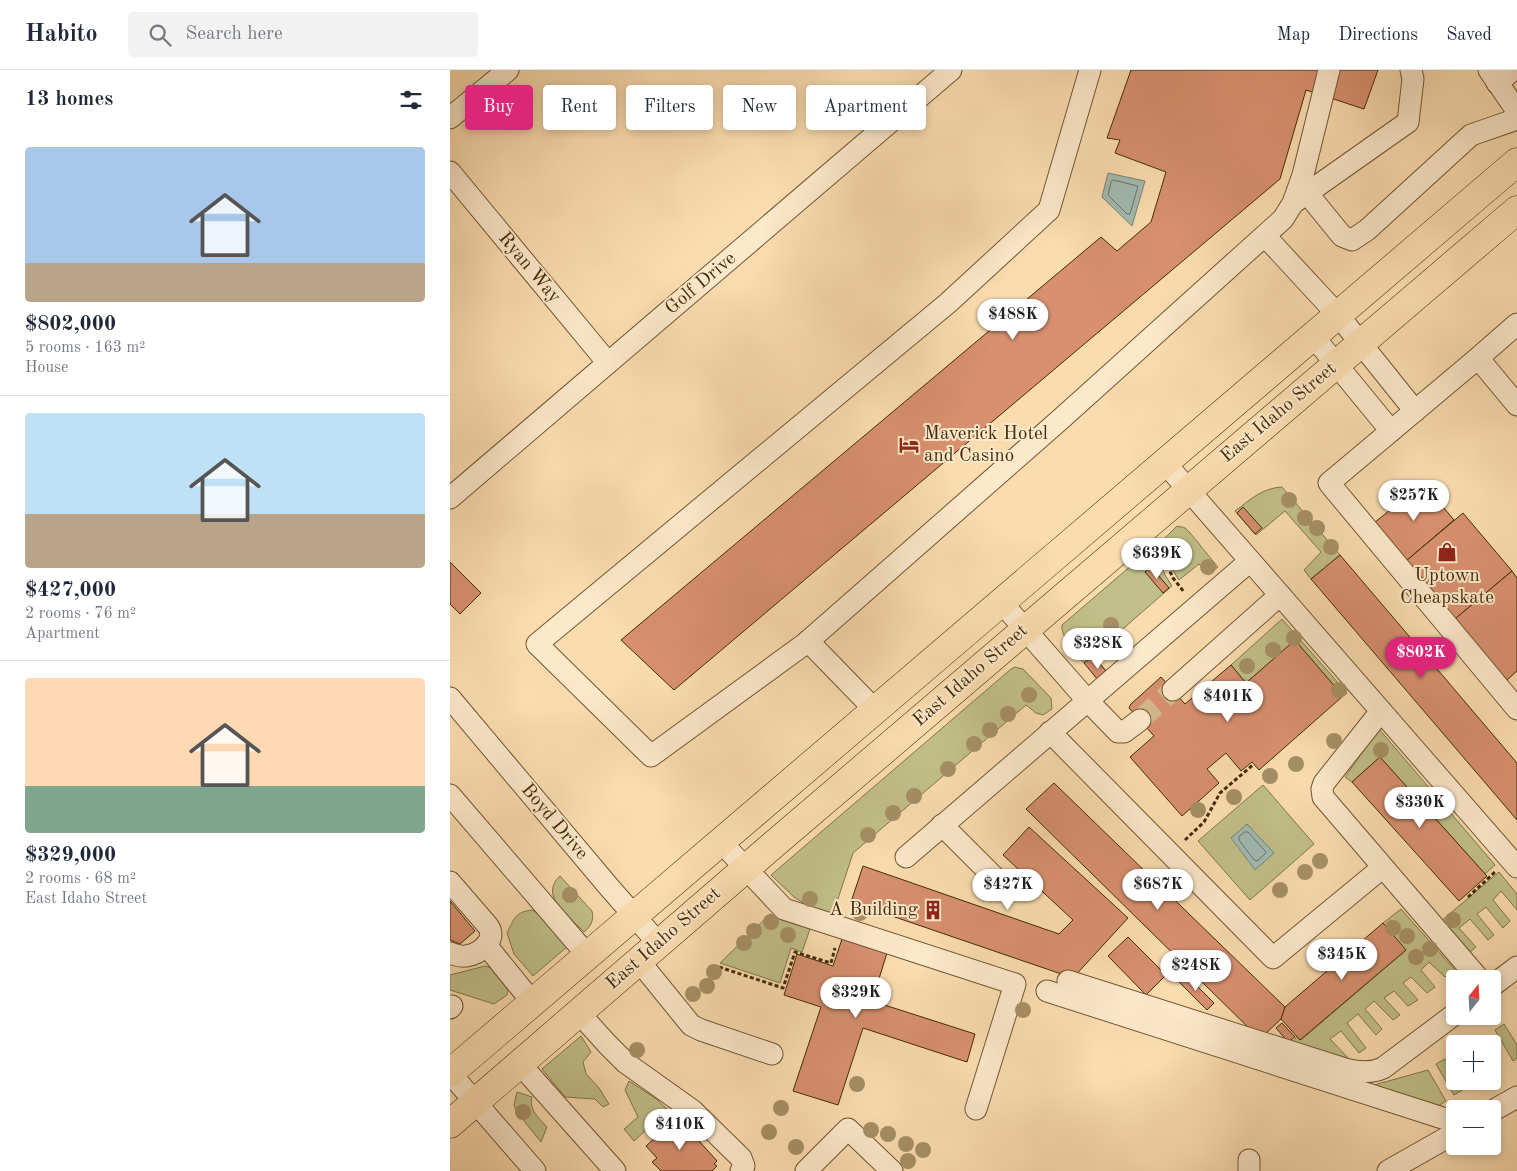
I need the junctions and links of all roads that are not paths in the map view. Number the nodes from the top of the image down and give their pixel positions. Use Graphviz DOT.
graph roads {
  1 [pos="508,70"];
  2 [pos="951,70"];
  3 [pos="1090,70"];
  4 [pos="1329,70"];
  5 [pos="1411,70"];
  6 [pos="1500,74"];
  7 [pos="1517,111"];
  8 [pos="450,118"];
  9 [pos="1517,119"];
  10 [pos="1517,162"];
  11 [pos="450,172"];
  12 [pos="1300,199"];
  13 [pos="1517,210"];
  14 [pos="1264,236"];
  15 [pos="1338,315"];
  16 [pos="1517,324"];
  17 [pos="1313,336"];
  18 [pos="1361,343"];
  19 [pos="1478,358"];
  20 [pos="608,363"];
  21 [pos="1336,364"];
  22 [pos="1517,405"];
  23 [pos="1415,411"];
  24 [pos="1391,431"];
  25 [pos="1165,463"];
  26 [pos="1188,490"];
  27 [pos="450,498"];
  28 [pos="1250,561"];
  29 [pos="1280,595"];
  30 [pos="1002,603"];
  31 [pos="1025,630"];
  32 [pos="808,641"];
  33 [pos="1173,690"];
  34 [pos="450,698"];
  35 [pos="1087,700"];
  36 [pos="1517,709"];
  37 [pos="876,711"];
  38 [pos="1380,711"];
  39 [pos="1140,720"];
  40 [pos="1050,732"];
  41 [pos="450,795"];
  42 [pos="942,825"];
  43 [pos="722,843"];
  44 [pos="906,857"];
  45 [pos="1513,862"];
  46 [pos="1382,868"];
  47 [pos="746,869"];
  48 [pos="450,882"];
  49 [pos="1006,889"];
  50 [pos="634,916"];
  51 [pos="486,946"];
  52 [pos="450,953"];
  53 [pos="649,953"];
  54 [pos="588,956"];
  55 [pos="1517,967"];
  56 [pos="1471,970"];
  57 [pos="1501,979"];
  58 [pos="1068,981"];
  59 [pos="1047,991"];
  60 [pos="533,1002"];
  61 [pos="579,1013"];
  62 [pos="1446,1021"];
  63 [pos="772,1054"];
  64 [pos="520,1064"];
  65 [pos="450,1073"];
  66 [pos="1517,1097"];
  67 [pos="475,1102"];
  68 [pos="1501,1106"];
  69 [pos="976,1109"];
  70 [pos="1446,1119"];
  71 [pos="450,1124"];
  72 [pos="1446,1138"];
  73 [pos="534,1171"];
  74 [pos="616,1171"];
  75 [pos="741,1171"];
  76 [pos="806,1171"];
  77 [pos="892,1171"];
  78 [pos="1388,1171"];
  1 -- 8 [label="street"];
  2 -- 20 [label="street, Golf Drive"];
  3 -- 32 [label="street"];
  4 -- 12 [label="street"];
  5 -- 12 [label="street"];
  6 -- 7 [label="street"];
  9 -- 12 [label="street"];
  10 -- 15 [label="main road, East Idaho Street"];
  11 -- 20 [label="street, Ryan Way"];
  12 -- 14 [label="street"];
  13 -- 18 [label="main road, East Idaho Street"];
  14 -- 15 [label="street"];
  14 -- 32 [label="street"];
  15 -- 17 [label="main road, East Idaho Street"];
  15 -- 18 [label="street"];
  16 -- 19 [label="street"];
  17 -- 21 [label="street"];
  17 -- 25 [label="main road, East Idaho Street"];
  18 -- 21 [label="main road, East Idaho Street"];
  18 -- 23 [label="street"];
  19 -- 22 [label="street"];
  19 -- 23 [label="street"];
  20 -- 27 [label="street, Golf Drive"];
  21 -- 24 [label="street"];
  21 -- 26 [label="main road, East Idaho Street"];
  23 -- 24 [label="street"];
  24 -- 36 [label="street"];
  25 -- 26 [label="street"];
  25 -- 30 [label="main road, East Idaho Street"];
  26 -- 28 [label="street"];
  26 -- 31 [label="main road, East Idaho Street"];
  28 -- 29 [label="street"];
  28 -- 35 [label="street"];
  29 -- 33 [label="street"];
  29 -- 38 [label="street"];
  30 -- 31 [label="street"];
  30 -- 37 [label="main road, East Idaho Street"];
  31 -- 35 [label="street"];
  31 -- 47 [label="main road, East Idaho Street"];
  32 -- 37 [label="street"];
  34 -- 50 [label="street, Boyd Drive"];
  35 -- 39 [label="street"];
  35 -- 40 [label="street"];
  37 -- 43 [label="main road, East Idaho Street"];
  38 -- 45 [label="street"];
  38 -- 46 [label="street"];
  40 -- 42 [label="street"];
  40 -- 46 [label="street"];
  41 -- 54 [label="street"];
  42 -- 44 [label="street"];
  42 -- 49 [label="street"];
  43 -- 47 [label="street"];
  43 -- 50 [label="main road, East Idaho Street"];
  46 -- 56 [label="street"];
  47 -- 53 [label="main road, East Idaho Street"];
  47 -- 69 [label="street"];
  48 -- 51 [label="street"];
  50 -- 53 [label="street, Boyd Drive"];
  50 -- 54 [label="main road, East Idaho Street"];
  51 -- 52 [label="street"];
  51 -- 60 [label="street"];
  53 -- 61 [label="main road, East Idaho Street"];
  53 -- 63 [label="street, Boyd Drive"];
  54 -- 60 [label="main road, East Idaho Street"];
  55 -- 57 [label="street"];
  58 -- 62 [label="street"];
  59 -- 70 [label="street"];
  60 -- 65 [label="main road, East Idaho Street"];
  61 -- 64 [label="main road, East Idaho Street"];
  61 -- 75 [label="street"];
  64 -- 67 [label="main road, East Idaho Street"];
  64 -- 74 [label="street"];
  65 -- 67 [label="street"];
  66 -- 68 [label="street"];
  67 -- 71 [label="main road, East Idaho Street"];
  67 -- 73 [label="street"];
  72 -- 78 [label="street"];
  76 -- 77 [label="street"];
}
